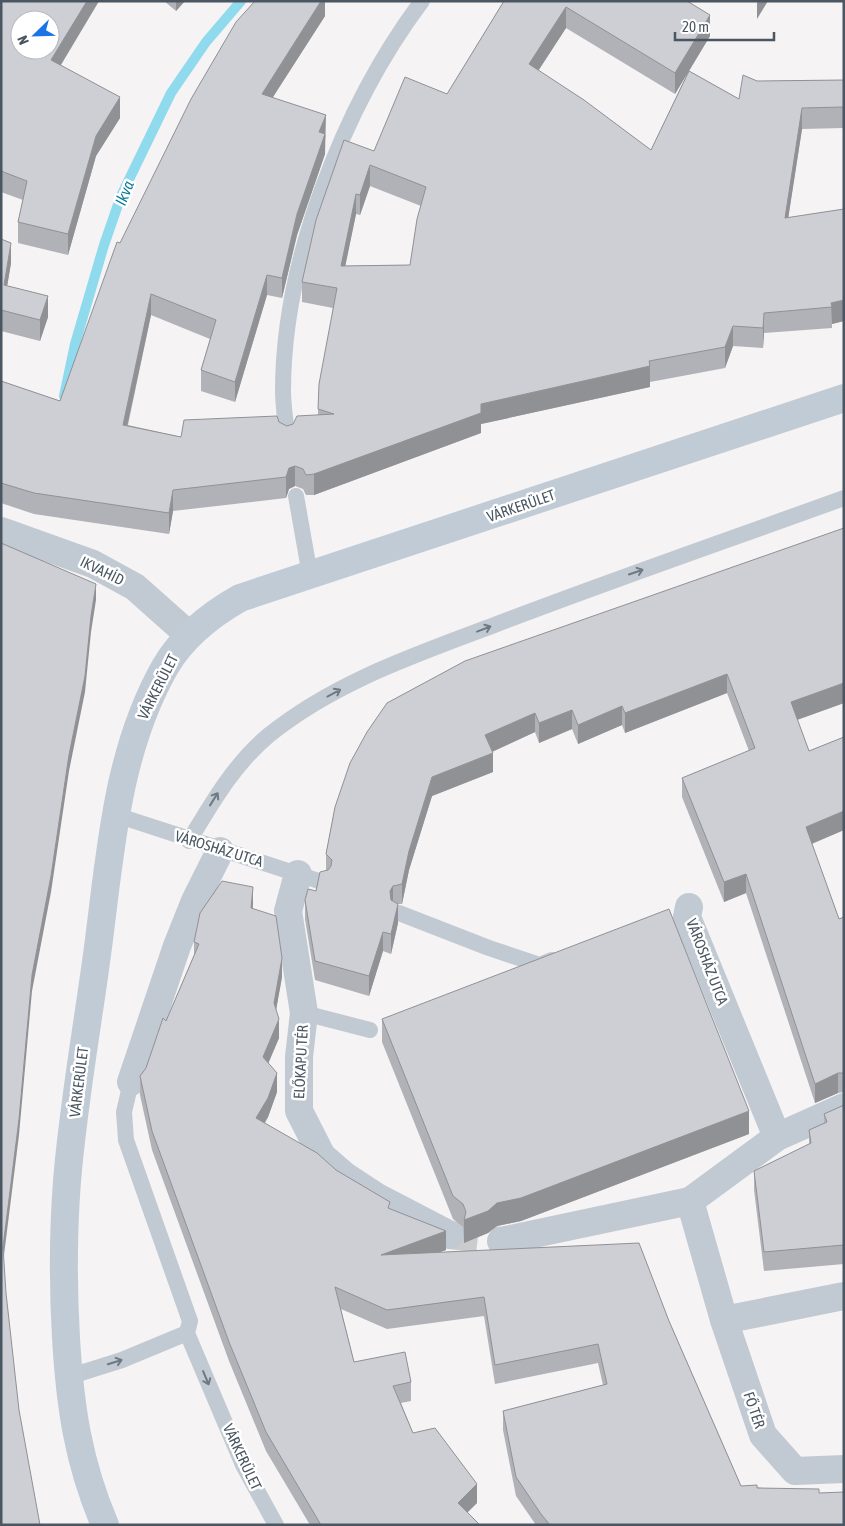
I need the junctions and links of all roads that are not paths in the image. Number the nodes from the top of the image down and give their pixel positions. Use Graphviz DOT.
graph roads {
  1 [pos="422,1"];
  2 [pos="844,398"];
  3 [pos="287,437"];
  4 [pos="296,496"];
  5 [pos="844,498"];
  6 [pos="1,531"];
  7 [pos="310,575"];
  8 [pos="189,635"];
  9 [pos="116,815"];
  10 [pos="189,841"];
  11 [pos="220,850"];
  12 [pos="310,878"];
  13 [pos="680,911"];
  14 [pos="399,913"];
  15 [pos="568,954"];
  16 [pos="304,1014"];
  17 [pos="370,1030"];
  18 [pos="132,1082"];
  19 [pos="844,1107"];
  20 [pos="777,1138"];
  21 [pos="690,1201"];
  22 [pos="450,1235"];
  23 [pos="501,1241"];
  24 [pos="844,1296"];
  25 [pos="724,1320"];
  26 [pos="187,1333"];
  27 [pos="68,1377"];
  28 [pos="844,1469"];
  29 [pos="105,1525"];
  30 [pos="276,1525"];
  1 -- 3 [label="lane"];
  2 -- 7 [label="street, VÁRKERÜLET"];
  4 -- 7 [label="lane"];
  10 -- 5 [label="lane, one-way"];
  6 -- 8 [label="street, IKVAHÍD"];
  7 -- 8 [label="street, VÁRKERÜLET"];
  8 -- 9 [label="street, VÁRKERÜLET"];
  9 -- 10 [label="lane, VÁROSHÁZ UTCA"];
  9 -- 27 [label="street, VÁRKERÜLET"];
  10 -- 11 [label="lane, VÁROSHÁZ UTCA"];
  11 -- 12 [label="lane, VÁROSHÁZ UTCA"];
  11 -- 18 [label="street, VÁRKERÜLET"];
  12 -- 16 [label="street, ELŐKAPU TÉR"];
  13 -- 20 [label="street, VÁROSHÁZ UTCA"];
  14 -- 15 [label="lane"];
  16 -- 17 [label="lane"];
  16 -- 22 [label="street, ELŐKAPU TÉR"];
  18 -- 26 [label="lane, VÁRKERÜLET"];
  19 -- 20 [label="street"];
  20 -- 21 [label="street"];
  21 -- 23 [label="street"];
  21 -- 25 [label="street, FŐ TÉR"];
  24 -- 25 [label="street"];
  25 -- 28 [label="street, FŐ TÉR"];
  27 -- 26 [label="lane, one-way"];
  26 -- 30 [label="lane, VÁRKERÜLET, one-way"];
  27 -- 29 [label="street, VÁRKERÜLET"];
}
